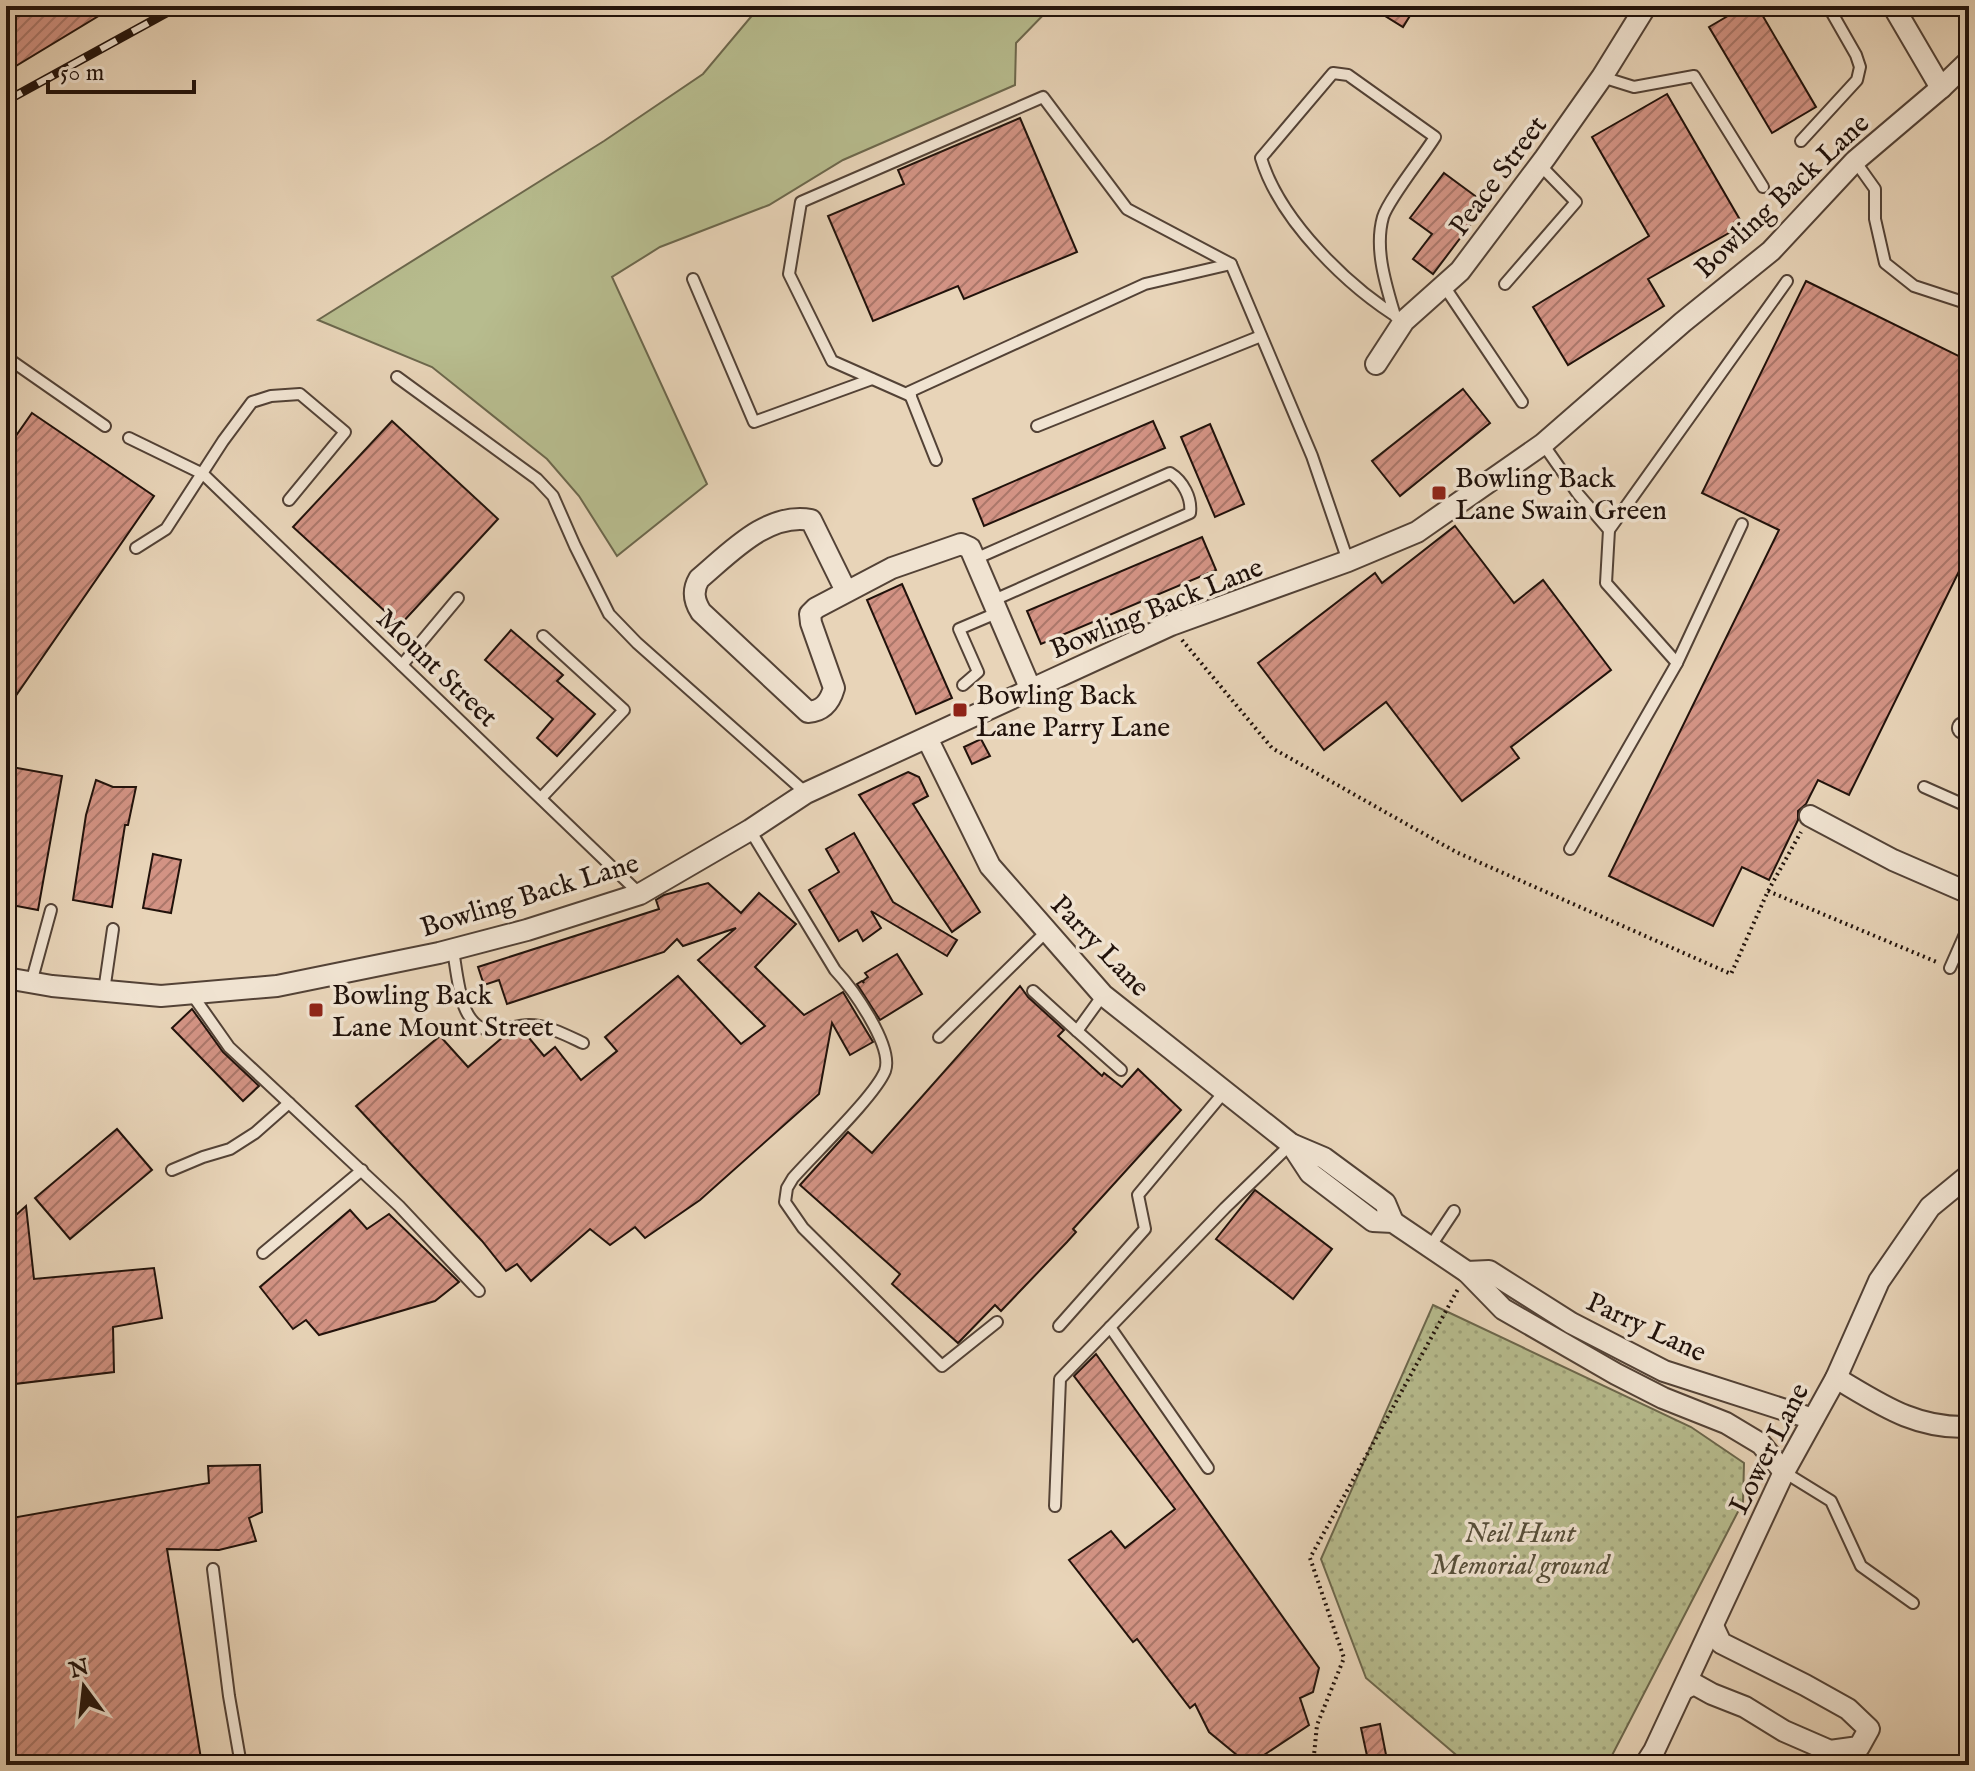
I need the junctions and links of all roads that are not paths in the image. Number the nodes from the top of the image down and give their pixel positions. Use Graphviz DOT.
graph roads {
  1 [pos="1646,6"];
  2 [pos="1828,6"];
  3 [pos="1893,6"];
  4 [pos="1969,61"];
  5 [pos="1602,77"];
  6 [pos="1941,88"];
  7 [pos="1801,141"];
  8 [pos="1855,161"];
  9 [pos="1540,165"];
  10 [pos="1763,187"];
  11 [pos="1231,264"];
  12 [pos="693,279"];
  13 [pos="1787,281"];
  14 [pos="1505,284"];
  15 [pos="1444,286"];
  16 [pos="1969,304"];
  17 [pos="1400,319"];
  18 [pos="1261,336"];
  19 [pos="6,357"];
  20 [pos="1376,364"];
  21 [pos="397,377"];
  22 [pos="872,379"];
  23 [pos="911,396"];
  24 [pos="1522,402"];
  25 [pos="105,426"];
  26 [pos="1037,426"];
  27 [pos="129,438"];
  28 [pos="1543,444"];
  29 [pos="936,460"];
  30 [pos="203,474"];
  31 [pos="289,500"];
  32 [pos="1742,524"];
  33 [pos="1609,530"];
  34 [pos="136,548"];
  35 [pos="975,559"];
  36 [pos="1348,561"];
  37 [pos="846,591"];
  38 [pos="458,598"];
  39 [pos="997,606"];
  40 [pos="543,636"];
  41 [pos="1677,663"];
  42 [pos="402,665"];
  43 [pos="963,685"];
  44 [pos="1031,690"];
  45 [pos="927,738"];
  46 [pos="1924,787"];
  47 [pos="806,793"];
  48 [pos="541,798"];
  49 [pos="1969,807"];
  50 [pos="1810,816"];
  51 [pos="750,830"];
  52 [pos="1570,849"];
  53 [pos="1969,893"];
  54 [pos="640,894"];
  55 [pos="51,910"];
  56 [pos="1969,925"];
  57 [pos="113,929"];
  58 [pos="1047,931"];
  59 [pos="453,950"];
  60 [pos="1950,968"];
  61 [pos="6,978"];
  62 [pos="31,983"];
  63 [pos="104,991"];
  64 [pos="1033,991"];
  65 [pos="191,993"];
  66 [pos="1103,995"];
  67 [pos="1077,1031"];
  68 [pos="939,1037"];
  69 [pos="583,1043"];
  70 [pos="1121,1070"];
  71 [pos="1225,1091"];
  72 [pos="289,1103"];
  73 [pos="1291,1144"];
  74 [pos="172,1170"];
  75 [pos="362,1170"];
  76 [pos="1969,1175"];
  77 [pos="1454,1211"];
  78 [pos="1430,1247"];
  79 [pos="263,1253"];
  80 [pos="1467,1272"];
  81 [pos="479,1291"];
  82 [pos="997,1322"];
  83 [pos="1059,1326"];
  84 [pos="1110,1327"];
  85 [pos="1836,1378"];
  86 [pos="1813,1419"];
  87 [pos="1969,1427"];
  88 [pos="1208,1468"];
  89 [pos="1784,1472"];
  90 [pos="1055,1506"];
  91 [pos="213,1569"];
  92 [pos="1913,1603"];
  93 [pos="1713,1626"];
  94 [pos="1684,1689"];
  95 [pos="241,1765"];
  96 [pos="1645,1765"];
  1 -- 5 [label="street, Peace Street"];
  2 -- 7 [label="lane"];
  3 -- 6 [label="street"];
  4 -- 6 [label="street, Bowling Back Lane"];
  5 -- 9 [label="street, Peace Street"];
  5 -- 10 [label="lane"];
  6 -- 8 [label="street, Bowling Back Lane"];
  8 -- 16 [label="lane"];
  8 -- 28 [label="street, Bowling Back Lane"];
  9 -- 14 [label="lane"];
  9 -- 15 [label="street, Peace Street"];
  11 -- 18 [label="lane"];
  11 -- 22 [label="lane"];
  11 -- 23 [label="lane"];
  12 -- 22 [label="lane"];
  13 -- 33 [label="lane"];
  15 -- 17 [label="street, Peace Street"];
  15 -- 24 [label="lane"];
  17 -- 17 [label="lane"];
  17 -- 20 [label="street, Peace Street"];
  18 -- 26 [label="lane"];
  18 -- 36 [label="lane"];
  19 -- 25 [label="lane"];
  21 -- 47 [label="lane"];
  22 -- 23 [label="lane"];
  23 -- 29 [label="lane"];
  27 -- 30 [label="lane, Mount Street"];
  28 -- 33 [label="lane"];
  28 -- 36 [label="street, Bowling Back Lane"];
  30 -- 31 [label="lane"];
  30 -- 34 [label="lane"];
  30 -- 42 [label="lane, Mount Street"];
  32 -- 41 [label="lane"];
  33 -- 41 [label="lane"];
  35 -- 37 [label="street"];
  35 -- 39 [label="street"];
  35 -- 39 [label="lane"];
  36 -- 44 [label="street, Bowling Back Lane"];
  37 -- 37 [label="street"];
  38 -- 42 [label="lane"];
  39 -- 43 [label="lane"];
  39 -- 44 [label="street"];
  40 -- 48 [label="lane"];
  41 -- 52 [label="lane"];
  42 -- 48 [label="lane, Mount Street"];
  44 -- 45 [label="street, Bowling Back Lane"];
  45 -- 47 [label="street, Bowling Back Lane"];
  45 -- 58 [label="street, Parry Lane"];
  46 -- 49 [label="lane"];
  47 -- 51 [label="street, Bowling Back Lane"];
  48 -- 54 [label="lane, Mount Street"];
  50 -- 53 [label="street"];
  51 -- 54 [label="street, Bowling Back Lane"];
  51 -- 82 [label="lane"];
  54 -- 59 [label="street, Bowling Back Lane"];
  55 -- 62 [label="lane"];
  56 -- 60 [label="lane"];
  57 -- 63 [label="lane"];
  58 -- 66 [label="street, Parry Lane"];
  58 -- 68 [label="lane"];
  59 -- 65 [label="street, Bowling Back Lane"];
  59 -- 69 [label="lane"];
  61 -- 62 [label="street, Bowling Back Lane"];
  62 -- 63 [label="street, Bowling Back Lane"];
  63 -- 65 [label="street, Bowling Back Lane"];
  64 -- 67 [label="lane"];
  65 -- 72 [label="lane"];
  66 -- 67 [label="lane"];
  66 -- 71 [label="street, Parry Lane"];
  67 -- 70 [label="lane"];
  71 -- 73 [label="street, Parry Lane"];
  71 -- 83 [label="lane"];
  72 -- 74 [label="lane"];
  72 -- 75 [label="lane"];
  73 -- 78 [label="street, Parry Lane"];
  73 -- 84 [label="lane"];
  75 -- 79 [label="lane"];
  75 -- 81 [label="lane"];
  76 -- 85 [label="street, Lower Lane"];
  77 -- 78 [label="lane"];
  78 -- 80 [label="street, Parry Lane"];
  80 -- 86 [label="street, Parry Lane"];
  80 -- 89 [label="street, Parry Lane"];
  84 -- 88 [label="lane"];
  84 -- 90 [label="lane"];
  85 -- 86 [label="street, Lower Lane"];
  85 -- 87 [label="street"];
  86 -- 89 [label="street, Lower Lane"];
  89 -- 92 [label="lane"];
  89 -- 93 [label="street, Lower Lane"];
  91 -- 95 [label="lane"];
  93 -- 94 [label="street, Lower Lane"];
  93 -- 94 [label="street"];
  94 -- 96 [label="street, Lower Lane"];
}
